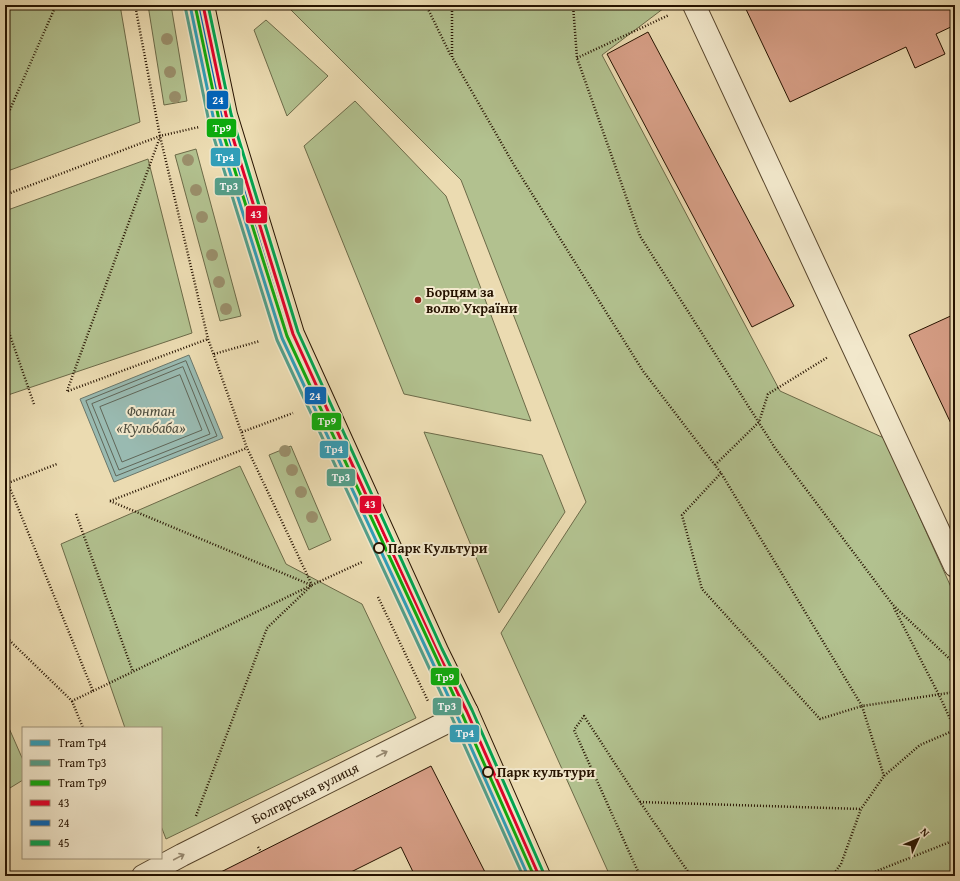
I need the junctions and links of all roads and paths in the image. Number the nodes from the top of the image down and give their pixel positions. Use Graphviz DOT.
graph roads {
  1 [pos="56,5"];
  2 [pos="135,5"];
  3 [pos="203,5"];
  4 [pos="426,5"];
  5 [pos="452,5"];
  6 [pos="573,5"];
  7 [pos="694,5"];
  8 [pos="669,15"];
  9 [pos="452,57"];
  10 [pos="578,58"];
  11 [pos="5,121"];
  12 [pos="199,127"];
  13 [pos="160,136"];
  14 [pos="5,195"];
  15 [pos="5,321"];
  16 [pos="208,338"];
  17 [pos="260,341"];
  18 [pos="851,343"];
  19 [pos="214,354"];
  20 [pos="34,404"];
  21 [pos="293,413"];
  22 [pos="759,422"];
  23 [pos="242,432"];
  24 [pos="248,448"];
  25 [pos="57,464"];
  26 [pos="715,465"];
  27 [pos="721,472"];
  28 [pos="5,476"];
  29 [pos="8,483"];
  30 [pos="76,514"];
  31 [pos="362,562"];
  32 [pos="955,566"];
  33 [pos="312,585"];
  34 [pos="378,597"];
  35 [pos="893,605"];
  36 [pos="5,636"];
  37 [pos="955,664"];
  38 [pos="133,672"];
  39 [pos="93,691"];
  40 [pos="955,692"];
  41 [pos="939,695"];
  42 [pos="72,701"];
  43 [pos="428,702"];
  44 [pos="862,706"];
  45 [pos="467,712"];
  46 [pos="83,727"];
  47 [pos="955,730"];
  48 [pos="955,743"];
  49 [pos="884,776"];
  50 [pos="955,789"];
  51 [pos="640,802"];
  52 [pos="861,809"];
  53 [pos="955,840"];
  54 [pos="182,855"];
  55 [pos="142,871"];
  56 [pos="539,876"];
  57 [pos="640,876"];
  58 [pos="691,876"];
  59 [pos="832,876"];
  60 [pos="864,876"];
  1 -- 11 [label="path"];
  2 -- 13 [label="path"];
  3 -- 45 [label="main road"];
  4 -- 9 [label="path"];
  5 -- 9 [label="path"];
  6 -- 10 [label="path"];
  7 -- 18 [label="street"];
  8 -- 10 [label="path"];
  9 -- 26 [label="path"];
  10 -- 22 [label="path"];
  12 -- 13 [label="path"];
  13 -- 14 [label="path"];
  13 -- 16 [label="path"];
  13 -- 16 [label="path"];
  15 -- 20 [label="path"];
  16 -- 19 [label="path"];
  17 -- 19 [label="path"];
  18 -- 22 [label="path"];
  18 -- 32 [label="street"];
  19 -- 23 [label="path"];
  21 -- 23 [label="path"];
  22 -- 26 [label="path"];
  22 -- 35 [label="path"];
  23 -- 24 [label="path"];
  24 -- 33 [label="path"];
  24 -- 33 [label="path"];
  25 -- 29 [label="path"];
  26 -- 27 [label="path"];
  27 -- 44 [label="path"];
  27 -- 44 [label="path"];
  28 -- 29 [label="path"];
  29 -- 39 [label="path"];
  30 -- 38 [label="path"];
  31 -- 33 [label="path"];
  33 -- 38 [label="path"];
  33 -- 54 [label="path"];
  34 -- 43 [label="path"];
  35 -- 37 [label="path"];
  35 -- 41 [label="path"];
  36 -- 42 [label="path"];
  38 -- 39 [label="path"];
  39 -- 42 [label="path"];
  40 -- 41 [label="path"];
  41 -- 44 [label="path"];
  41 -- 47 [label="path"];
  42 -- 46 [label="path"];
  44 -- 49 [label="path"];
  54 -- 45 [label="street, Болгарська вулиця, one-way"];
  45 -- 56 [label="main road"];
  47 -- 49 [label="path"];
  48 -- 50 [label="path"];
  49 -- 52 [label="path"];
  51 -- 52 [label="path"];
  51 -- 57 [label="path"];
  51 -- 58 [label="path"];
  52 -- 59 [label="path"];
  53 -- 60 [label="path"];
  55 -- 54 [label="street, Болгарська вулиця, one-way"];
}
